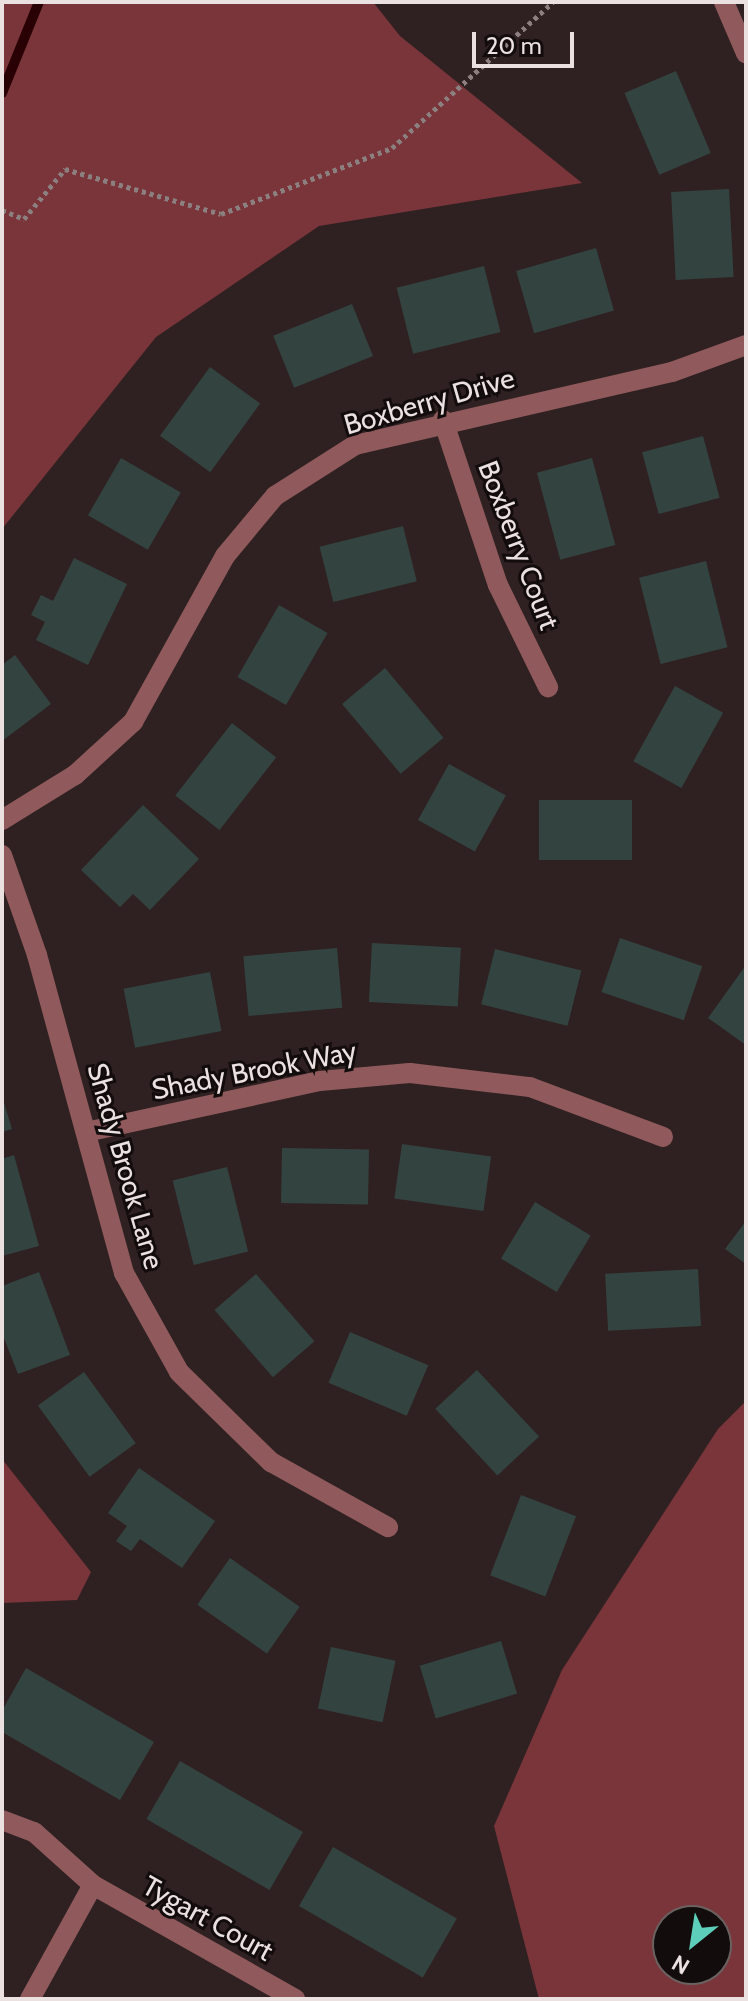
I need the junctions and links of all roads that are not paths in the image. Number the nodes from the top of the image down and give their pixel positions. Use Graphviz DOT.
graph roads {
  1 [pos="724,2"];
  2 [pos="746,53"];
  3 [pos="746,345"];
  4 [pos="443,420"];
  5 [pos="548,687"];
  6 [pos="2,820"];
  7 [pos="2,855"];
  8 [pos="86,1132"];
  9 [pos="663,1137"];
  10 [pos="388,1527"];
  11 [pos="2,1820"];
  12 [pos="93,1885"];
  13 [pos="30,1999"];
  14 [pos="295,1999"];
  1 -- 2 [label="street"];
  3 -- 4 [label="street, Boxberry Drive"];
  4 -- 5 [label="street, Boxberry Court"];
  4 -- 6 [label="street, Boxberry Drive"];
  7 -- 8 [label="street, Shady Brook Lane"];
  8 -- 9 [label="street, Shady Brook Way"];
  8 -- 10 [label="street, Shady Brook Lane"];
  11 -- 12 [label="street, Tygart Court"];
  12 -- 13 [label="street"];
  12 -- 14 [label="street, Tygart Court"];
}
